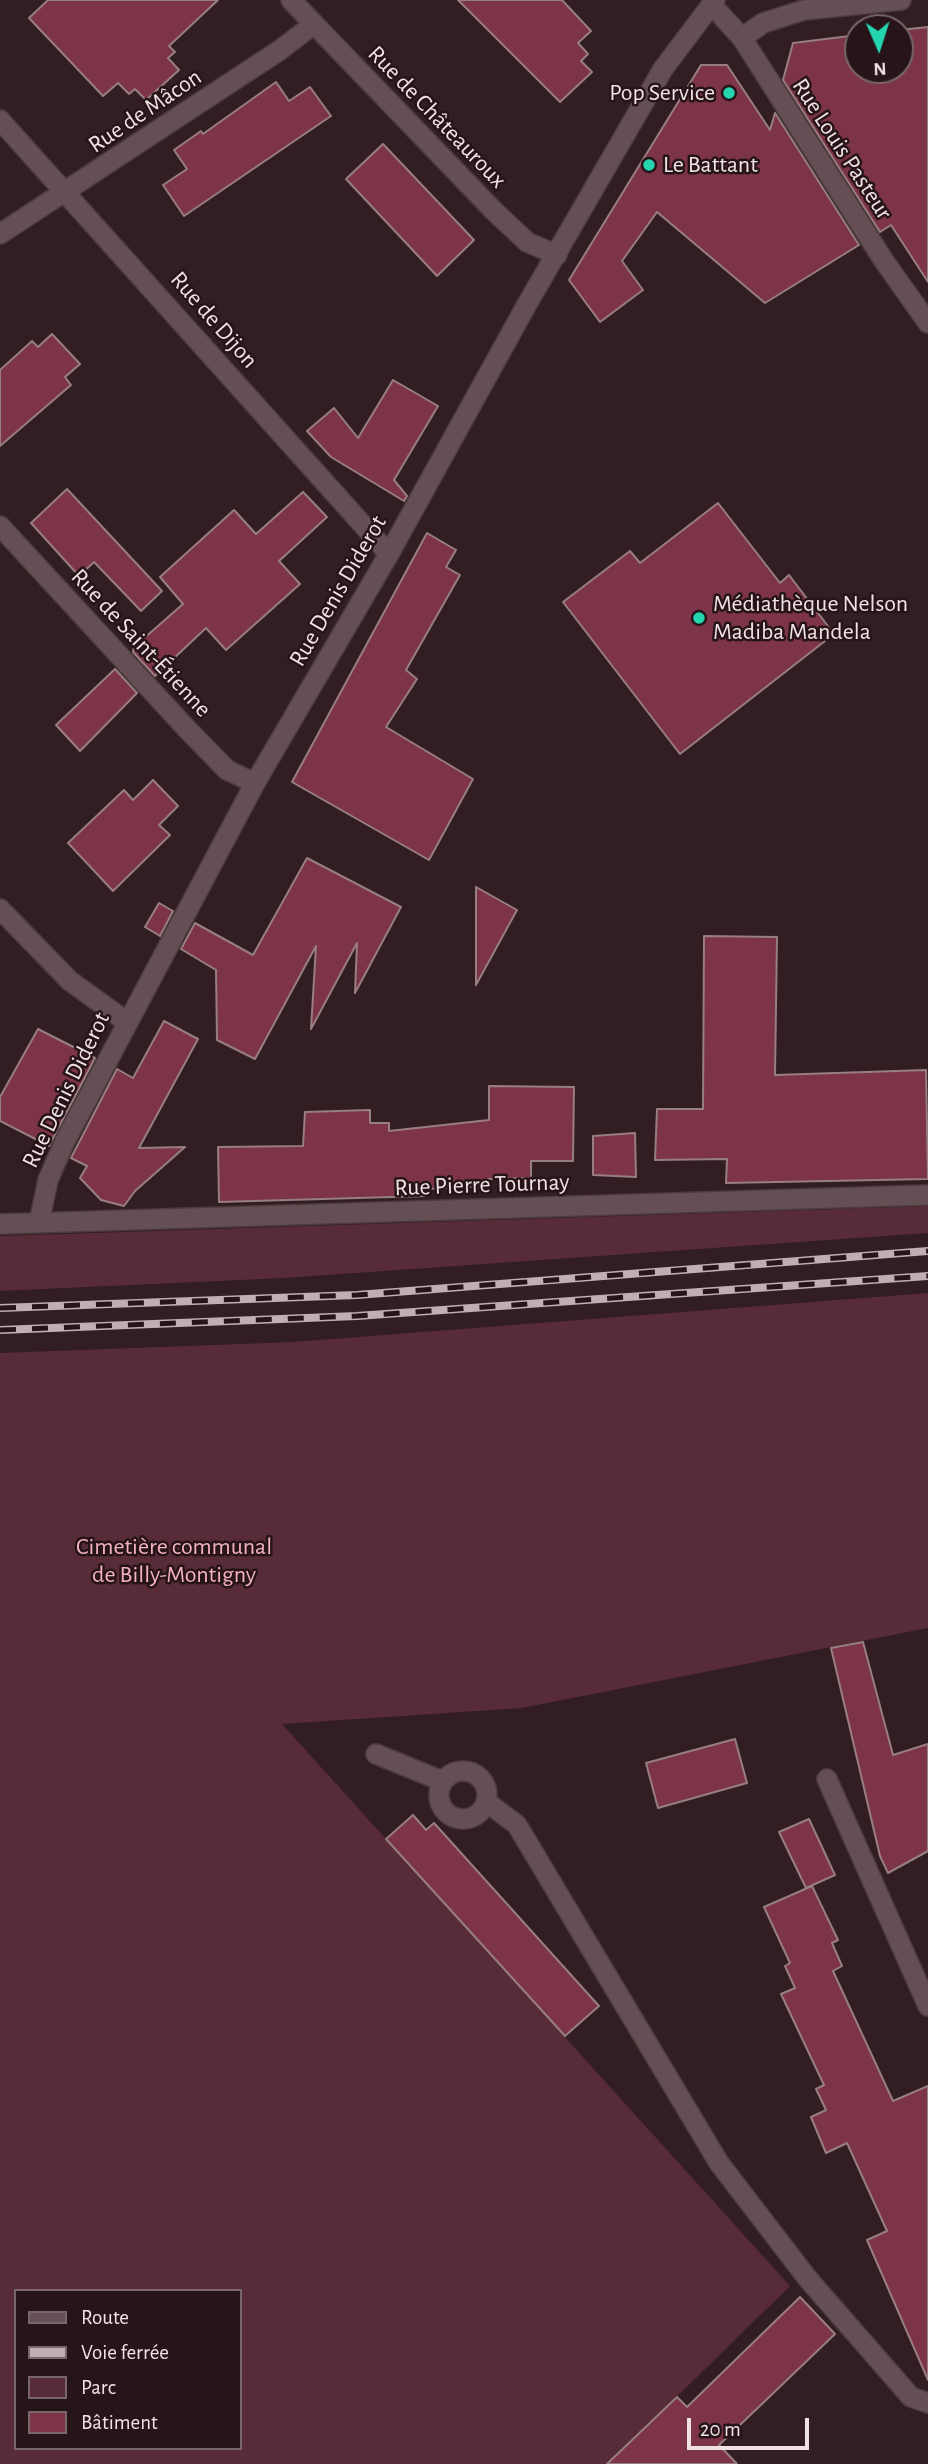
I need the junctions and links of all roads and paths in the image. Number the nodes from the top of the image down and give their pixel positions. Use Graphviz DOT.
graph roads {
  1 [pos="291,0"];
  2 [pos="901,0"];
  3 [pos="713,2"];
  4 [pos="314,24"];
  5 [pos="742,38"];
  6 [pos="0,120"];
  7 [pos="65,193"];
  8 [pos="0,234"];
  9 [pos="557,255"];
  10 [pos="928,323"];
  11 [pos="0,526"];
  12 [pos="389,554"];
  13 [pos="255,783"];
  14 [pos="0,909"];
  15 [pos="127,1022"];
  16 [pos="928,1195"];
  17 [pos="38,1223"];
  18 [pos="0,1224"];
  19 [pos="376,1754"];
  20 [pos="827,1779"];
  21 [pos="442,1781"];
  22 [pos="488,1802"];
  23 [pos="928,2006"];
  24 [pos="928,2403"];
  1 -- 4 [label="street, Rue de Châteauroux"];
  2 -- 5 [label="street"];
  3 -- 5 [label="street, Rue Louis Pasteur"];
  3 -- 9 [label="street, Rue Denis Diderot"];
  4 -- 7 [label="street, Rue de Mâcon"];
  4 -- 9 [label="street, Rue de Châteauroux"];
  5 -- 10 [label="street, Rue Louis Pasteur"];
  6 -- 7 [label="street, Rue de Dijon"];
  7 -- 8 [label="street, Rue de Mâcon"];
  7 -- 12 [label="street, Rue de Dijon"];
  9 -- 12 [label="street, Rue Denis Diderot"];
  11 -- 13 [label="street, Rue de Saint-Étienne"];
  12 -- 13 [label="street, Rue Denis Diderot"];
  13 -- 15 [label="street, Rue Denis Diderot"];
  14 -- 15 [label="street"];
  15 -- 17 [label="street, Rue Denis Diderot"];
  16 -- 17 [label="street, Rue Pierre Tournay"];
  17 -- 18 [label="street, Rue Pierre Tournay"];
  19 -- 21 [label="street"];
  20 -- 23 [label="street"];
  21 -- 22 [label="street"];
  21 -- 22 [label="street"];
  22 -- 24 [label="street"];
}
